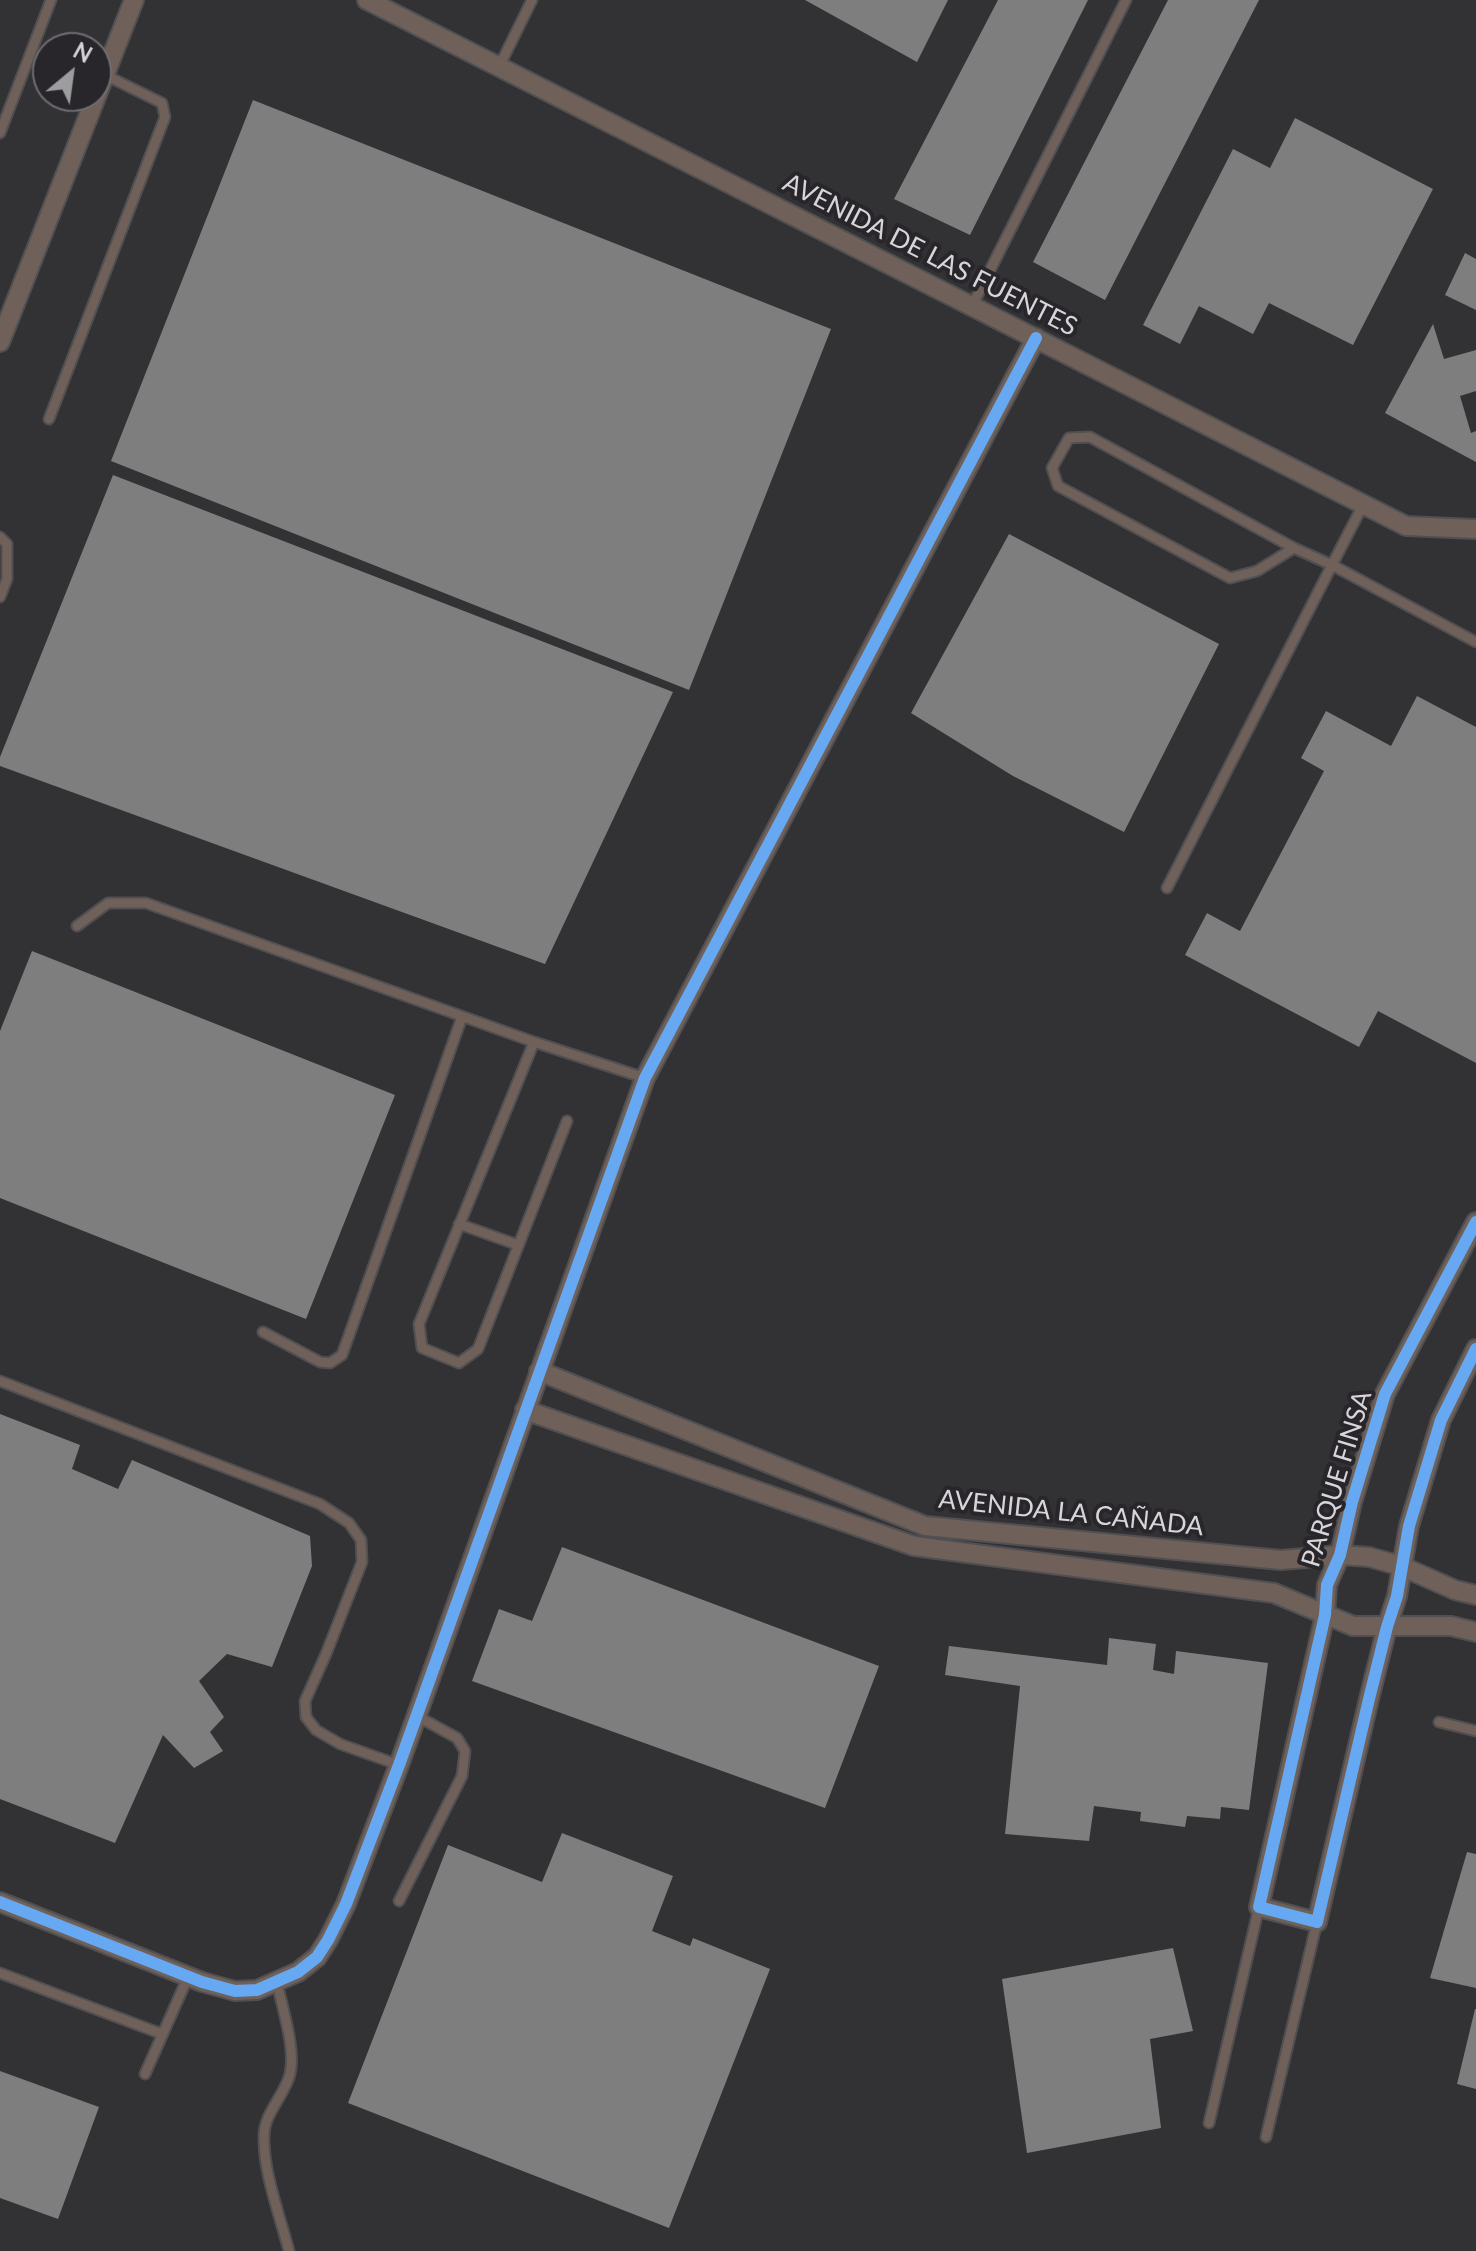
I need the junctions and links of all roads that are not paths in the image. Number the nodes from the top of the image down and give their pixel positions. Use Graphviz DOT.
graph roads {
  1 [pos="51,0"];
  2 [pos="134,0"];
  3 [pos="367,0"];
  4 [pos="532,0"];
  5 [pos="1126,0"];
  6 [pos="112,57"];
  7 [pos="499,67"];
  8 [pos="112,78"];
  9 [pos="90,112"];
  10 [pos="0,133"];
  11 [pos="972,306"];
  12 [pos="1036,338"];
  13 [pos="0,342"];
  14 [pos="49,419"];
  15 [pos="1363,505"];
  16 [pos="1476,529"];
  17 [pos="0,537"];
  18 [pos="1294,548"];
  19 [pos="1332,565"];
  20 [pos="0,597"];
  21 [pos="1476,642"];
  22 [pos="1167,888"];
  23 [pos="77,926"];
  24 [pos="462,1017"];
  25 [pos="534,1042"];
  26 [pos="645,1078"];
  27 [pos="567,1121"];
  28 [pos="1476,1222"];
  29 [pos="459,1224"];
  30 [pos="518,1245"];
  31 [pos="263,1332"];
  32 [pos="1476,1349"];
  33 [pos="539,1371"];
  34 [pos="0,1381"];
  35 [pos="525,1410"];
  36 [pos="1340,1555"];
  37 [pos="1401,1566"];
  38 [pos="1476,1595"];
  39 [pos="1325,1615"];
  40 [pos="1387,1627"];
  41 [pos="1476,1632"];
  42 [pos="417,1716"];
  43 [pos="1439,1722"];
  44 [pos="1476,1731"];
  45 [pos="399,1765"];
  46 [pos="399,1901"];
  47 [pos="0,1902"];
  48 [pos="1259,1907"];
  49 [pos="1317,1922"];
  50 [pos="0,1973"];
  51 [pos="188,1977"];
  52 [pos="277,1982"];
  53 [pos="162,2034"];
  54 [pos="145,2074"];
  55 [pos="1209,2123"];
  56 [pos="1266,2137"];
  57 [pos="289,2251"];
  1 -- 10 [label="lane"];
  2 -- 6 [label="street"];
  3 -- 7 [label="street, AVENIDA DE LAS FUENTES"];
  4 -- 7 [label="lane"];
  5 -- 11 [label="lane"];
  7 -- 11 [label="street, AVENIDA DE LAS FUENTES"];
  8 -- 14 [label="lane"];
  9 -- 13 [label="street"];
  11 -- 12 [label="street, AVENIDA DE LAS FUENTES"];
  12 -- 15 [label="street, AVENIDA DE LAS FUENTES"];
  12 -- 26 [label="street"];
  15 -- 16 [label="street, AVENIDA DE LAS FUENTES"];
  15 -- 19 [label="lane"];
  17 -- 20 [label="lane"];
  18 -- 18 [label="lane"];
  18 -- 19 [label="lane"];
  19 -- 21 [label="lane"];
  19 -- 22 [label="lane"];
  23 -- 24 [label="lane"];
  24 -- 25 [label="lane"];
  24 -- 31 [label="lane"];
  25 -- 26 [label="lane"];
  25 -- 29 [label="lane"];
  26 -- 33 [label="street"];
  27 -- 30 [label="lane"];
  28 -- 36 [label="street, PARQUE FINSA"];
  29 -- 30 [label="lane"];
  29 -- 30 [label="lane"];
  32 -- 37 [label="street"];
  33 -- 35 [label="street"];
  33 -- 36 [label="street, AVENIDA LA CAÑADA"];
  34 -- 45 [label="lane"];
  35 -- 39 [label="street"];
  35 -- 42 [label="street"];
  36 -- 37 [label="street, AVENIDA LA CAÑADA"];
  36 -- 39 [label="street, PARQUE FINSA"];
  37 -- 38 [label="street, AVENIDA LA CAÑADA"];
  37 -- 40 [label="street"];
  39 -- 40 [label="street"];
  39 -- 48 [label="street, PARQUE FINSA"];
  40 -- 41 [label="street"];
  40 -- 49 [label="street"];
  42 -- 45 [label="street"];
  42 -- 46 [label="lane"];
  43 -- 44 [label="lane"];
  45 -- 52 [label="street"];
  47 -- 51 [label="street"];
  48 -- 49 [label="street"];
  48 -- 55 [label="lane, PARQUE FINSA"];
  49 -- 56 [label="lane"];
  50 -- 53 [label="lane"];
  51 -- 52 [label="street"];
  51 -- 53 [label="lane"];
  52 -- 57 [label="lane"];
  53 -- 54 [label="lane"];
}
